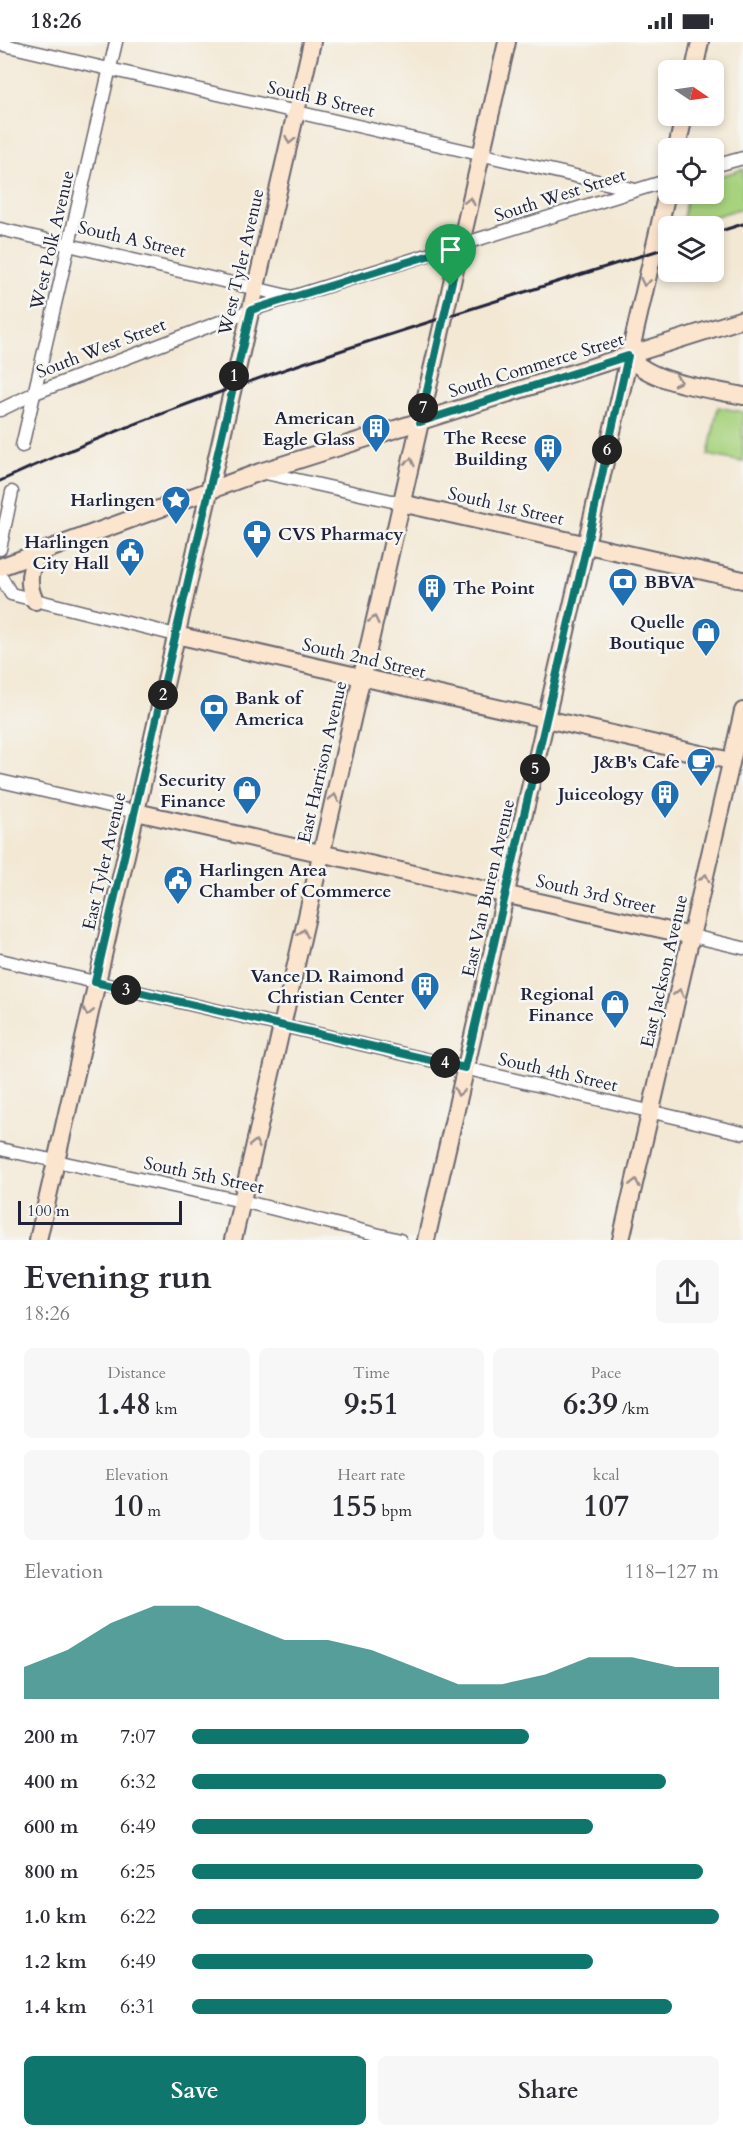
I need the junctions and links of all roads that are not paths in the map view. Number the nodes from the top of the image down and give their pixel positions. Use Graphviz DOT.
graph roads {
  1 [pos="116,42"];
  2 [pos="312,42"];
  3 [pos="507,42"];
  4 [pos="700,42"];
  5 [pos="0,44"];
  6 [pos="696,60"];
  7 [pos="110,69"];
  8 [pos="296,112"];
  9 [pos="481,153"];
  10 [pos="743,158"];
  11 [pos="724,163"];
  12 [pos="658,184"];
  13 [pos="633,190"];
  14 [pos="664,204"];
  15 [pos="0,229"];
  16 [pos="70,245"];
  17 [pos="460,246"];
  18 [pos="256,288"];
  19 [pos="292,297"];
  20 [pos="251,310"];
  21 [pos="743,319"];
  22 [pos="628,356"];
  23 [pos="34,393"];
  24 [pos="743,396"];
  25 [pos="0,410"];
  26 [pos="420,422"];
  27 [pos="22,446"];
  28 [pos="260,472"];
  29 [pos="209,491"];
  30 [pos="12,492"];
  31 [pos="401,503"];
  32 [pos="587,544"];
  33 [pos="0,549"];
  34 [pos="41,551"];
  35 [pos="0,567"];
  36 [pos="0,575"];
  37 [pos="743,580"];
  38 [pos="35,601"];
  39 [pos="176,635"];
  40 [pos="361,677"];
  41 [pos="743,711"];
  42 [pos="546,720"];
  43 [pos="737,763"];
  44 [pos="0,781"];
  45 [pos="136,812"];
  46 [pos="321,855"];
  47 [pos="507,894"];
  48 [pos="692,936"];
  49 [pos="743,948"];
  50 [pos="0,960"];
  51 [pos="95,982"];
  52 [pos="282,1026"];
  53 [pos="465,1068"];
  54 [pos="651,1112"];
  55 [pos="743,1133"];
  56 [pos="0,1149"];
  57 [pos="55,1161"];
  58 [pos="242,1201"];
  59 [pos="38,1240"];
  60 [pos="233,1240"];
  61 [pos="400,1240"];
  62 [pos="426,1240"];
  63 [pos="621,1240"];
  1 -- 7 [label="street, West Polk Avenue"];
  2 -- 8 [label="main road, West Tyler Avenue"];
  3 -- 9 [label="main road, East Harrison Avenue"];
  4 -- 6 [label="main road"];
  5 -- 7 [label="street, South B Street"];
  7 -- 8 [label="street, South B Street"];
  7 -- 16 [label="street, West Polk Avenue"];
  8 -- 9 [label="street, South B Street"];
  8 -- 18 [label="main road, West Tyler Avenue, one-way"];
  9 -- 13 [label="street, South B Street"];
  17 -- 9 [label="main road, East Harrison Avenue, one-way"];
  10 -- 11 [label="street"];
  12 -- 13 [label="street, South West Street"];
  13 -- 17 [label="street, South West Street"];
  14 -- 22 [label="main road, East Van Buren Avenue, one-way"];
  15 -- 16 [label="street, South A Street"];
  16 -- 18 [label="street, South A Street"];
  16 -- 23 [label="street, West Polk Avenue"];
  17 -- 19 [label="street, South West Street"];
  17 -- 26 [label="main road, East Harrison Avenue"];
  18 -- 19 [label="street"];
  18 -- 20 [label="main road, West Tyler Avenue"];
  19 -- 20 [label="street, South West Street"];
  20 -- 23 [label="street, South West Street"];
  20 -- 29 [label="main road, West Tyler Avenue"];
  21 -- 22 [label="main road, South Commerce Street"];
  22 -- 24 [label="main road, one-way"];
  22 -- 26 [label="main road, South Commerce Street"];
  22 -- 32 [label="main road, East Van Buren Avenue"];
  23 -- 25 [label="street, South West Street"];
  23 -- 27 [label="street, West Polk Avenue"];
  26 -- 28 [label="main road, South Commerce Street"];
  31 -- 26 [label="main road, East Harrison Avenue, one-way"];
  28 -- 29 [label="main road, South Commerce Street"];
  28 -- 31 [label="street, South 1st Street"];
  29 -- 34 [label="main road, South Commerce Street"];
  29 -- 39 [label="main road, East Tyler Avenue"];
  30 -- 33 [label="street"];
  31 -- 32 [label="main road, South 1st Street"];
  40 -- 31 [label="main road, East Harrison Avenue, one-way"];
  32 -- 37 [label="main road, South 1st Street"];
  32 -- 42 [label="main road, East Van Buren Avenue"];
  34 -- 35 [label="main road, South Commerce Street"];
  34 -- 38 [label="main road"];
  36 -- 38 [label="street, South 2nd Street"];
  38 -- 39 [label="street, South 2nd Street"];
  39 -- 40 [label="main road, South 2nd Street"];
  39 -- 45 [label="main road, East Tyler Avenue"];
  40 -- 42 [label="main road, South 2nd Street"];
  46 -- 40 [label="main road, East Harrison Avenue, one-way"];
  41 -- 43 [label="main road, East Jackson Avenue"];
  42 -- 43 [label="main road, South 2nd Street"];
  42 -- 47 [label="main road, East Van Buren Avenue"];
  48 -- 43 [label="main road, East Jackson Avenue, one-way"];
  44 -- 45 [label="street, South 3rd Street"];
  45 -- 46 [label="main road, South 3rd Street"];
  45 -- 51 [label="main road, East Tyler Avenue"];
  46 -- 47 [label="main road, South 3rd Street"];
  52 -- 46 [label="main road, East Harrison Avenue, one-way"];
  47 -- 48 [label="main road, South 3rd Street"];
  47 -- 53 [label="main road, East Van Buren Avenue"];
  48 -- 49 [label="street"];
  54 -- 48 [label="main road, East Jackson Avenue, one-way"];
  50 -- 51 [label="street, South 4th Street"];
  51 -- 52 [label="street, South 4th Street"];
  51 -- 57 [label="main road, East Tyler Avenue, one-way"];
  52 -- 53 [label="street, South 4th Street"];
  58 -- 52 [label="main road, East Harrison Avenue, one-way"];
  53 -- 54 [label="street, South 4th Street"];
  53 -- 62 [label="main road, East Van Buren Avenue, one-way"];
  54 -- 55 [label="street, South 4th Street"];
  63 -- 54 [label="main road, East Jackson Avenue, one-way"];
  56 -- 57 [label="street, South 5th Street"];
  57 -- 58 [label="street, South 5th Street"];
  57 -- 59 [label="main road, East Tyler Avenue"];
  58 -- 60 [label="main road, East Harrison Avenue"];
  58 -- 61 [label="street, South 5th Street"];
}
